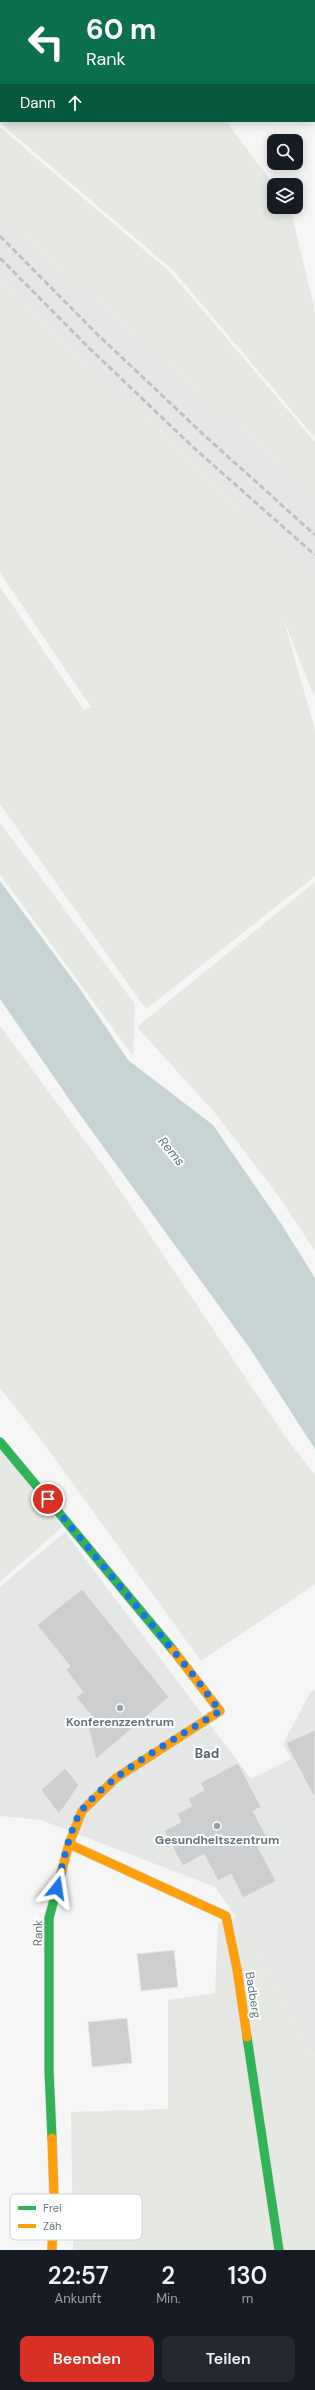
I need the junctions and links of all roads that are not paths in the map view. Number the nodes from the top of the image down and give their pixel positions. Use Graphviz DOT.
graph roads {
  1 [pos="0,1442"];
  2 [pos="69,1844"];
  3 [pos="54,2194"];
  4 [pos="52,2240"];
  5 [pos="52,2250"];
  6 [pos="279,2250"];
  1 -- 2 [label="street, Rank"];
  2 -- 3 [label="street, Rank"];
  2 -- 6 [label="street, Badberg"];
  4 -- 5 [label="street, Rank"];
}
